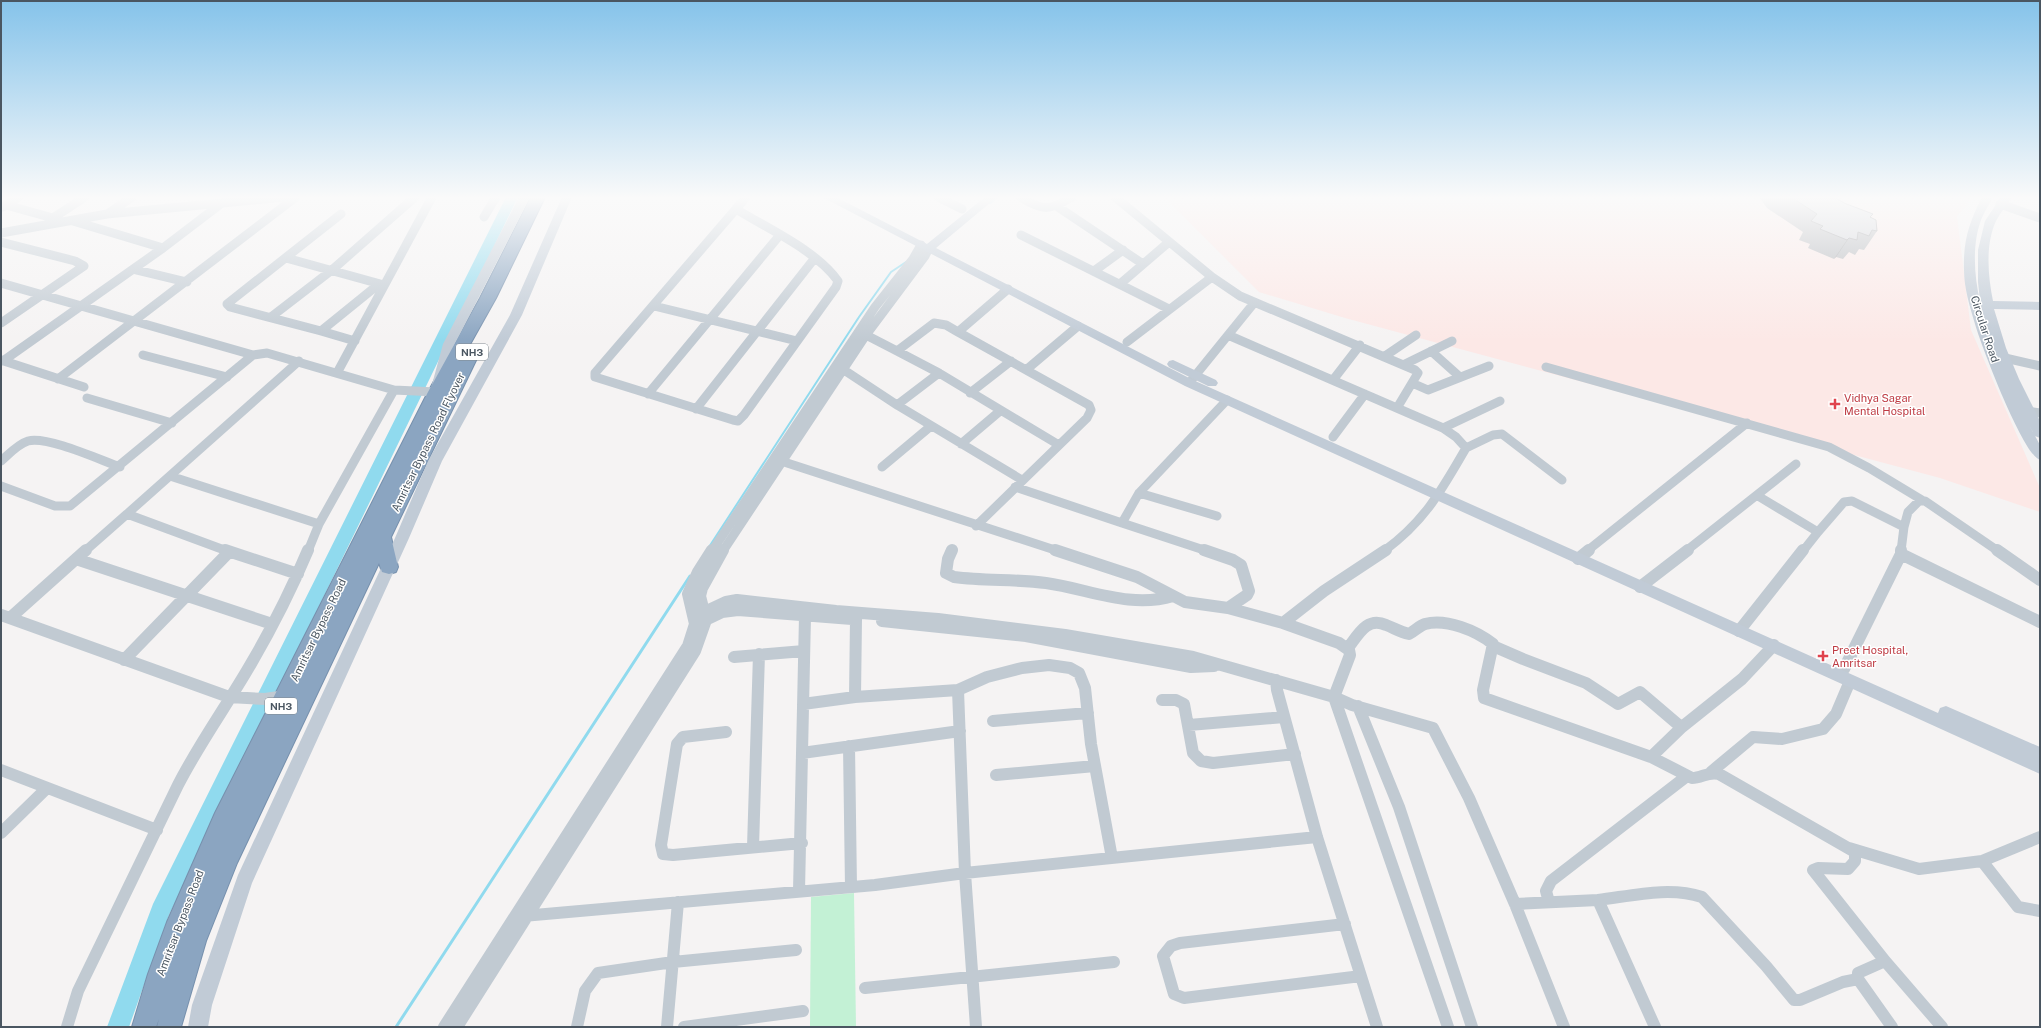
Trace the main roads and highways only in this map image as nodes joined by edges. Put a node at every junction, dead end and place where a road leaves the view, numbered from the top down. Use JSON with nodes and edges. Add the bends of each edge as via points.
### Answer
{"nodes":[{"id":1,"x":513,"y":245,"type":"edge"},
{"id":2,"x":529,"y":245,"type":"edge"},
{"id":3,"x":429,"y":391,"type":"joint"},
{"id":4,"x":382,"y":537,"type":"junction"},
{"id":5,"x":389,"y":567,"type":"road end"},
{"id":6,"x":144,"y":1027,"type":"edge"},
{"id":7,"x":169,"y":1027,"type":"edge"}],
"edges":[{"from":1,"to":3,"type":"highway","name":"Amritsar Bypass Road Flyover","number":"NH3","via":[[452,363]]},
{"from":2,"to":4,"type":"highway","name":"Amritsar Bypass Road Flyover","number":"NH3","via":[[442,411]]},
{"from":3,"to":6,"type":"highway","name":"Amritsar Bypass Road","number":"NH3","via":[[286,696],[202,867],[165,958]]},
{"from":4,"to":5,"type":"highway"},
{"from":4,"to":7,"type":"highway","name":"Amritsar Bypass Road","number":"NH3","via":[[246,816],[189,953]]}]}
